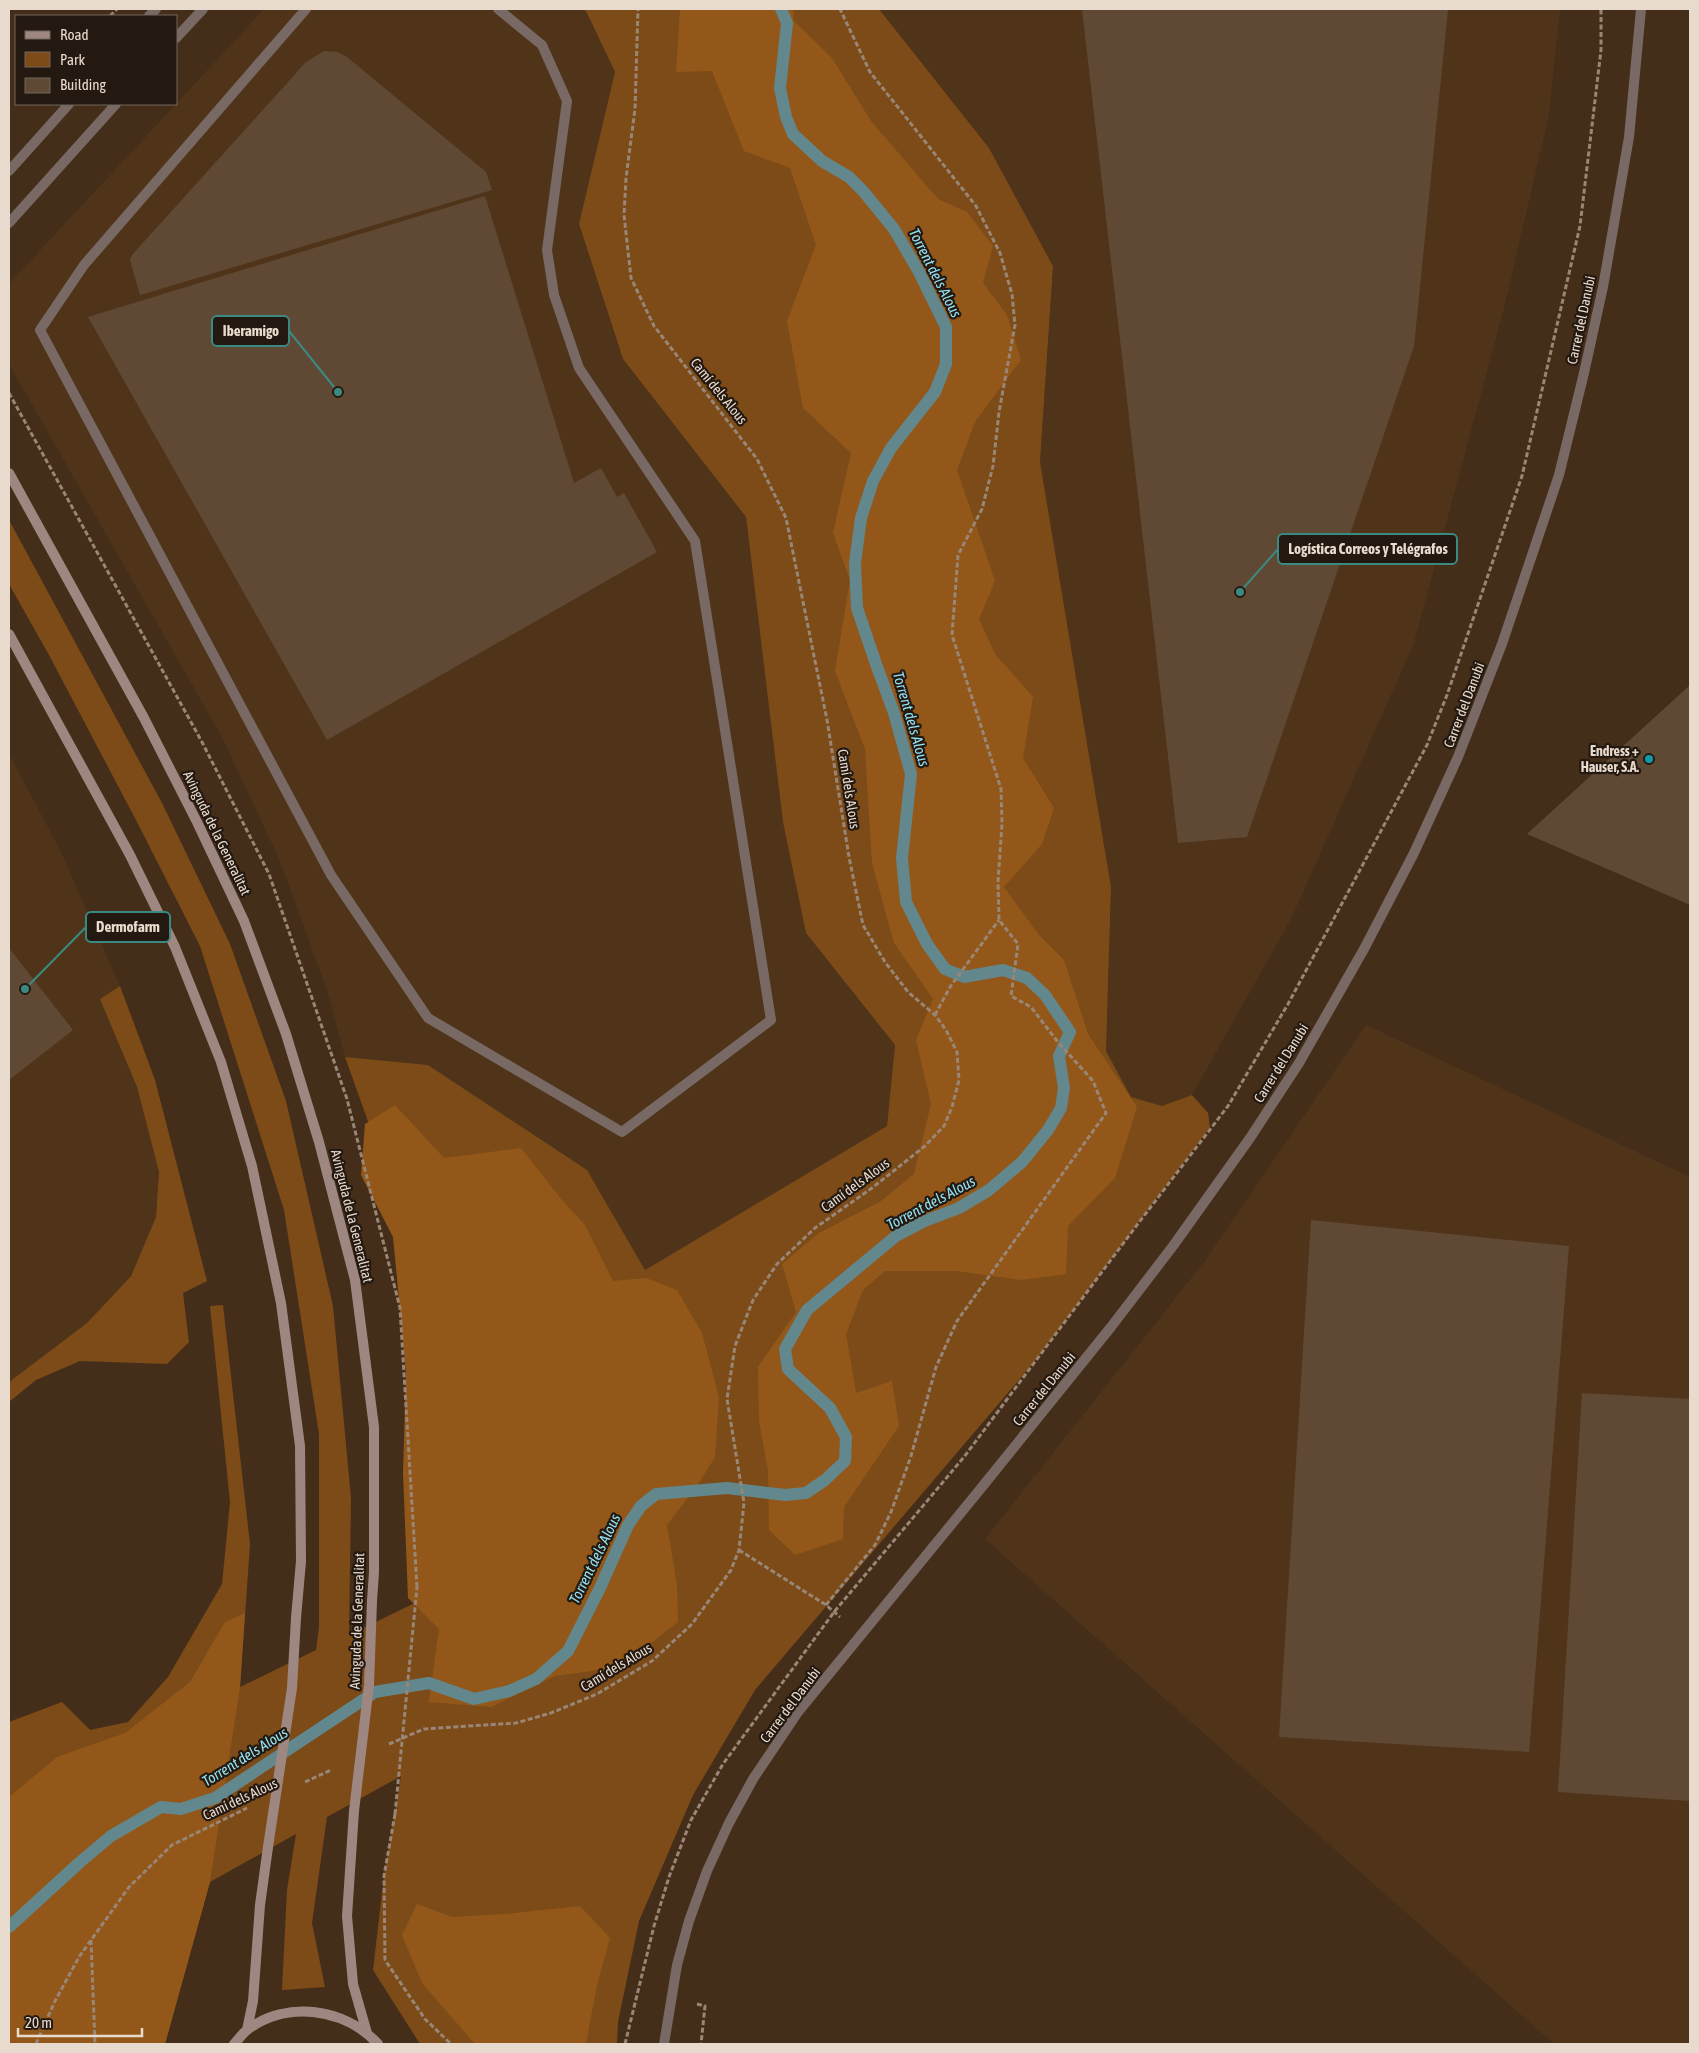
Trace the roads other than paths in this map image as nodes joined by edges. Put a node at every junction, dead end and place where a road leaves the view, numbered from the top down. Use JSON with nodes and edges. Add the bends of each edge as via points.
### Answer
{"nodes":[{"id":1,"x":202,"y":9,"type":"edge"},
{"id":2,"x":306,"y":9,"type":"edge"},
{"id":3,"x":498,"y":9,"type":"edge"},
{"id":4,"x":1641,"y":9,"type":"edge"},
{"id":5,"x":178,"y":36,"type":"edge"},
{"id":6,"x":68,"y":105,"type":"edge"},
{"id":7,"x":115,"y":105,"type":"edge"},
{"id":8,"x":9,"y":171,"type":"edge"},
{"id":9,"x":9,"y":223,"type":"edge"},
{"id":10,"x":9,"y":473,"type":"edge"},
{"id":11,"x":9,"y":634,"type":"edge"},
{"id":12,"x":672,"y":2000,"type":"junction"},
{"id":13,"x":247,"y":2030,"type":"junction"},
{"id":14,"x":367,"y":2033,"type":"junction"},
{"id":15,"x":234,"y":2044,"type":"edge"},
{"id":16,"x":378,"y":2044,"type":"edge"},
{"id":17,"x":664,"y":2044,"type":"edge"},
{"id":18,"x":671,"y":2044,"type":"edge"}],
"edges":[{"from":1,"to":5,"type":"street"},
{"from":2,"to":3,"type":"street","via":[[84,265],[40,330],[331,875],[428,1018],[622,1132],[770,1020],[695,541],[580,368],[554,295],[547,250],[567,101],[542,45]]},
{"from":4,"to":12,"type":"street","name":"Carrer del Danubi","via":[[1629,137],[1603,287],[1559,475],[1502,644],[1458,757],[1414,853],[1299,1063],[1173,1246],[798,1712],[753,1779],[728,1823],[707,1871],[677,1965]]},
{"from":6,"to":8,"type":"street"},
{"from":7,"to":9,"type":"street"},
{"from":10,"to":14,"type":"street","name":"Avinguda de la Generalitat","bridge":true,"via":[[144,718],[244,921],[286,1034],[319,1142],[355,1280],[374,1427],[374,1572],[369,1685],[354,1810],[347,1916],[353,1984]]},
{"from":11,"to":13,"type":"street","bridge":true,"via":[[130,855],[175,947],[221,1062],[252,1166],[281,1303],[300,1446],[301,1561],[292,1688],[260,1905],[253,2001]]},
{"from":12,"to":17,"type":"street","name":"Carrer del Danubi"},
{"from":12,"to":18,"type":"street","name":"Carrer del Danubi"},
{"from":13,"to":14,"type":"street","via":[[270,2018],[295,2012],[320,2012],[345,2019]]},
{"from":13,"to":15,"type":"street"},
{"from":14,"to":16,"type":"street"}]}
